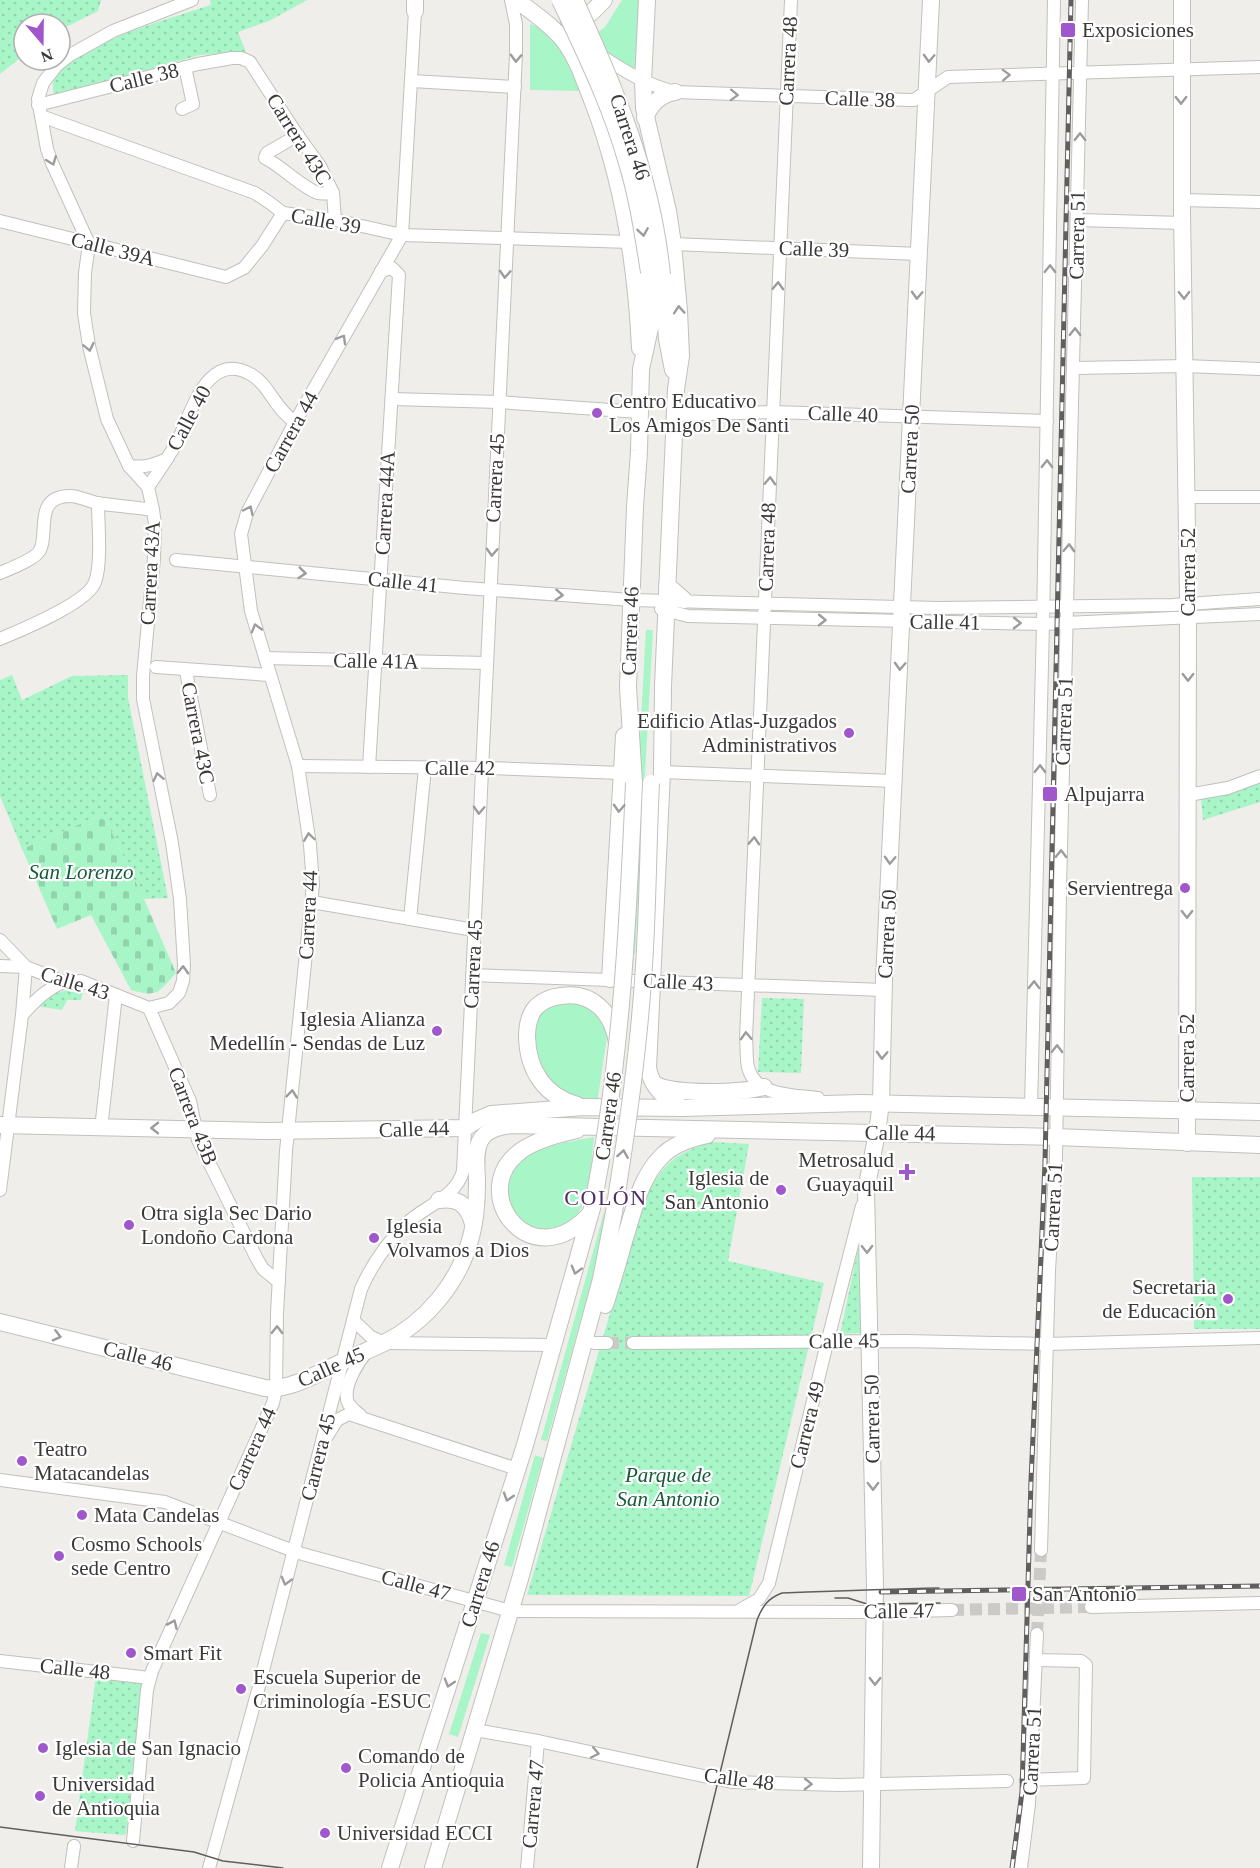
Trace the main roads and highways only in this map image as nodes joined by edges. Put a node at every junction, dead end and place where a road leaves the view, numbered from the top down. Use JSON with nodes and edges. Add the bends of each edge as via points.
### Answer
{"nodes":[{"id":1,"x":517,"y":0,"type":"edge"},
{"id":2,"x":560,"y":0,"type":"edge"},
{"id":3,"x":575,"y":0,"type":"edge"},
{"id":4,"x":604,"y":0,"type":"edge"},
{"id":5,"x":648,"y":0,"type":"edge"},
{"id":6,"x":931,"y":0,"type":"edge"},
{"id":7,"x":1182,"y":0,"type":"edge"},
{"id":8,"x":544,"y":19,"type":"junction"},
{"id":9,"x":675,"y":92,"type":"road end"},
{"id":10,"x":645,"y":118,"type":"junction"},
{"id":11,"x":603,"y":128,"type":"junction"},
{"id":12,"x":656,"y":274,"type":"junction"},
{"id":13,"x":641,"y":369,"type":"junction"},
{"id":14,"x":676,"y":389,"type":"junction"},
{"id":15,"x":667,"y":598,"type":"junction"},
{"id":16,"x":684,"y":600,"type":"road end"},
{"id":17,"x":642,"y":778,"type":"junction"},
{"id":18,"x":610,"y":979,"type":"road end"},
{"id":19,"x":617,"y":1043,"type":"junction"},
{"id":20,"x":653,"y":1084,"type":"junction"},
{"id":21,"x":765,"y":1087,"type":"road end"},
{"id":22,"x":880,"y":1103,"type":"junction"},
{"id":23,"x":584,"y":1107,"type":"junction"},
{"id":24,"x":683,"y":1108,"type":"junction"},
{"id":25,"x":1186,"y":1112,"type":"junction"},
{"id":26,"x":1255,"y":1112,"type":"edge"},
{"id":27,"x":4,"y":1126,"type":"edge"},
{"id":28,"x":592,"y":1126,"type":"junction"},
{"id":29,"x":728,"y":1130,"type":"junction"},
{"id":30,"x":877,"y":1132,"type":"junction"},
{"id":31,"x":1187,"y":1143,"type":"junction"},
{"id":32,"x":1255,"y":1144,"type":"edge"},
{"id":33,"x":439,"y":1200,"type":"road end"},
{"id":34,"x":591,"y":1211,"type":"junction"},
{"id":35,"x":474,"y":1224,"type":"junction"},
{"id":36,"x":0,"y":1322,"type":"edge"},
{"id":37,"x":276,"y":1389,"type":"joint"},
{"id":38,"x":555,"y":1453,"type":"junction"},
{"id":39,"x":390,"y":1868,"type":"edge"},
{"id":40,"x":433,"y":1868,"type":"edge"},
{"id":41,"x":872,"y":1868,"type":"edge"}],
"edges":[{"from":1,"to":8,"type":"main road","name":"Carrera 46"},
{"from":2,"to":12,"type":"main road","name":"Carrera 46","one_way":true,"bridge":true,"via":[[620,138]]},
{"from":3,"to":12,"type":"main road","name":"Carrera 46","bridge":true,"via":[[633,139],[653,212]]},
{"from":4,"to":8,"type":"main road","via":[[582,18],[563,22]]},
{"from":5,"to":10,"type":"main road","name":"Carrera 46"},
{"from":6,"to":22,"type":"main road","name":"Carrera 50","one_way":true},
{"from":7,"to":25,"type":"main road","name":"Carrera 52","one_way":true,"via":[[1188,611]]},
{"from":8,"to":11,"type":"main road","name":"Carrera 46","via":[[564,41],[579,67]]},
{"from":9,"to":10,"type":"main road","via":[[653,103]]},
{"from":10,"to":11,"type":"main road","via":[[632,107],[616,108]]},
{"from":14,"to":10,"type":"main road","name":"Carrera 46","one_way":true,"via":[[681,356],[673,244]]},
{"from":11,"to":13,"type":"main road","name":"Carrera 46","via":[[631,243]]},
{"from":12,"to":13,"type":"main road","name":"Carrera 46"},
{"from":12,"to":14,"type":"main road","name":"Carrera 46"},
{"from":13,"to":17,"type":"main road","name":"Carrera 46","via":[[628,687]]},
{"from":14,"to":15,"type":"main road","name":"Carrera 46"},
{"from":15,"to":16,"type":"main road"},
{"from":15,"to":17,"type":"main road","name":"Carrera 46","via":[[663,686]]},
{"from":17,"to":18,"type":"main road","one_way":true},
{"from":17,"to":19,"type":"main road","name":"Carrera 46","bridge":true},
{"from":17,"to":20,"type":"main road","name":"Carrera 46","via":[[653,981],[648,1068]]},
{"from":38,"to":17,"type":"main road","name":"Carrera 46","one_way":true,"bridge":true,"via":[[601,1279],[628,1120],[647,906]]},
{"from":19,"to":23,"type":"main road","bridge":true,"via":[[615,1030],[603,1009],[582,997],[569,995],[545,1000],[529,1019],[530,1062],[543,1085],[564,1101]]},
{"from":19,"to":34,"type":"main road","name":"Carrera 46","bridge":true,"via":[[608,1126]]},
{"from":20,"to":21,"type":"main road","via":[[674,1091]]},
{"from":20,"to":24,"type":"main road","name":"Carrera 46"},
{"from":22,"to":24,"type":"main road","name":"Calle 44"},
{"from":22,"to":25,"type":"main road","name":"Calle 44"},
{"from":22,"to":30,"type":"main road","name":"Carrera 50"},
{"from":23,"to":24,"type":"main road","name":"Calle 44"},
{"from":23,"to":27,"type":"main road","name":"Calle 44","one_way":true,"via":[[491,1114],[465,1128],[288,1131]]},
{"from":25,"to":26,"type":"main road","name":"Calle 44"},
{"from":25,"to":31,"type":"main road","name":"Carrera 52"},
{"from":28,"to":29,"type":"main road","name":"Calle 44"},
{"from":28,"to":34,"type":"main road","via":[[521,1151],[505,1169],[500,1193],[503,1209],[512,1222],[534,1236],[552,1238],[569,1233]]},
{"from":28,"to":35,"type":"main road","name":"Calle 44","via":[[511,1125],[485,1134],[477,1151]]},
{"from":29,"to":30,"type":"main road","name":"Calle 44"},
{"from":29,"to":38,"type":"main road","name":"Carrera 46","via":[[683,1142],[652,1167],[636,1200],[601,1343]]},
{"from":30,"to":31,"type":"main road","name":"Calle 44"},
{"from":30,"to":41,"type":"main road","name":"Carrera 50","one_way":true,"via":[[866,1191],[875,1612]]},
{"from":31,"to":32,"type":"main road","name":"Calle 44"},
{"from":33,"to":35,"type":"main road","via":[[463,1204]]},
{"from":34,"to":39,"type":"main road","name":"Carrera 46","one_way":true,"via":[[517,1469]]},
{"from":35,"to":37,"type":"main road","name":"Calle 45","via":[[461,1265],[441,1297],[418,1320],[385,1343],[296,1384]]},
{"from":36,"to":37,"type":"main road","name":"Calle 46","one_way":true},
{"from":38,"to":40,"type":"main road","name":"Carrera 46"}]}
